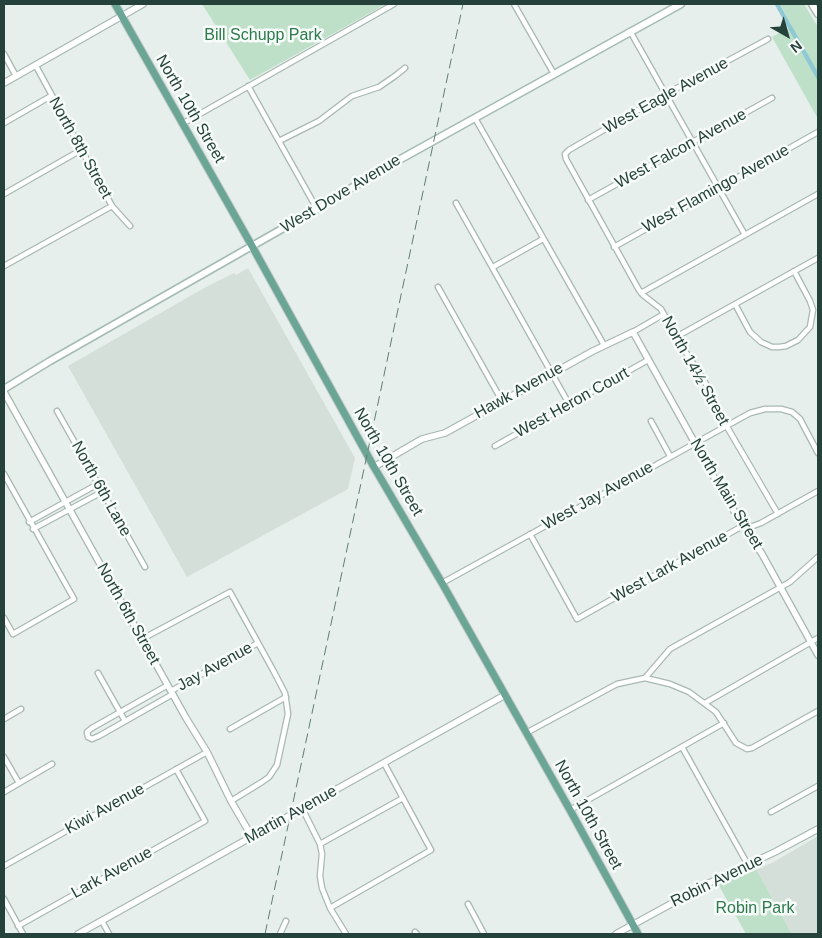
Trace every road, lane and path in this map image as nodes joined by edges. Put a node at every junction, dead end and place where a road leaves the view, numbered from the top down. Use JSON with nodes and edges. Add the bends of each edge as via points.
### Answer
{"nodes":[{"id":1,"x":115,"y":4,"type":"edge"},
{"id":2,"x":143,"y":4,"type":"edge"},
{"id":3,"x":394,"y":4,"type":"edge"},
{"id":4,"x":514,"y":4,"type":"edge"},
{"id":5,"x":681,"y":4,"type":"edge"},
{"id":6,"x":812,"y":4,"type":"edge"},
{"id":7,"x":818,"y":14,"type":"edge"},
{"id":8,"x":122,"y":16,"type":"junction"},
{"id":9,"x":630,"y":32,"type":"junction"},
{"id":10,"x":768,"y":39,"type":"dead end"},
{"id":11,"x":4,"y":54,"type":"edge"},
{"id":12,"x":36,"y":66,"type":"junction"},
{"id":13,"x":404,"y":68,"type":"dead end"},
{"id":14,"x":554,"y":74,"type":"junction"},
{"id":15,"x":16,"y":76,"type":"junction"},
{"id":16,"x":4,"y":83,"type":"edge"},
{"id":17,"x":248,"y":86,"type":"junction"},
{"id":18,"x":666,"y":94,"type":"junction"},
{"id":19,"x":51,"y":96,"type":"junction"},
{"id":20,"x":772,"y":98,"type":"dead end"},
{"id":21,"x":475,"y":118,"type":"junction"},
{"id":22,"x":4,"y":123,"type":"edge"},
{"id":23,"x":182,"y":124,"type":"junction"},
{"id":24,"x":818,"y":132,"type":"edge"},
{"id":25,"x":279,"y":141,"type":"junction"},
{"id":26,"x":693,"y":142,"type":"junction"},
{"id":27,"x":82,"y":150,"type":"junction"},
{"id":28,"x":565,"y":154,"type":"joint"},
{"id":29,"x":718,"y":189,"type":"junction"},
{"id":30,"x":4,"y":194,"type":"edge"},
{"id":31,"x":818,"y":194,"type":"edge"},
{"id":32,"x":588,"y":200,"type":"junction"},
{"id":33,"x":456,"y":203,"type":"dead end"},
{"id":34,"x":112,"y":206,"type":"junction"},
{"id":35,"x":317,"y":209,"type":"junction"},
{"id":36,"x":130,"y":226,"type":"dead end"},
{"id":37,"x":745,"y":235,"type":"junction"},
{"id":38,"x":543,"y":239,"type":"junction"},
{"id":39,"x":252,"y":246,"type":"junction"},
{"id":40,"x":614,"y":247,"type":"junction"},
{"id":41,"x":818,"y":258,"type":"edge"},
{"id":42,"x":4,"y":266,"type":"edge"},
{"id":43,"x":493,"y":267,"type":"junction"},
{"id":44,"x":794,"y":271,"type":"junction"},
{"id":45,"x":438,"y":288,"type":"dead end"},
{"id":46,"x":641,"y":293,"type":"junction"},
{"id":47,"x":735,"y":304,"type":"junction"},
{"id":48,"x":664,"y":314,"type":"junction"},
{"id":49,"x":633,"y":332,"type":"junction"},
{"id":50,"x":676,"y":337,"type":"junction"},
{"id":51,"x":604,"y":345,"type":"junction"},
{"id":52,"x":648,"y":360,"type":"junction"},
{"id":53,"x":552,"y":373,"type":"junction"},
{"id":54,"x":4,"y":390,"type":"edge"},
{"id":55,"x":502,"y":401,"type":"junction"},
{"id":56,"x":569,"y":404,"type":"junction"},
{"id":57,"x":57,"y":411,"type":"dead end"},
{"id":58,"x":651,"y":421,"type":"dead end"},
{"id":59,"x":726,"y":426,"type":"junction"},
{"id":60,"x":695,"y":443,"type":"junction"},
{"id":61,"x":495,"y":446,"type":"dead end"},
{"id":62,"x":818,"y":453,"type":"edge"},
{"id":63,"x":670,"y":456,"type":"junction"},
{"id":64,"x":374,"y":467,"type":"junction"},
{"id":65,"x":4,"y":474,"type":"edge"},
{"id":66,"x":98,"y":484,"type":"junction"},
{"id":67,"x":818,"y":491,"type":"edge"},
{"id":68,"x":102,"y":492,"type":"junction"},
{"id":69,"x":65,"y":502,"type":"junction"},
{"id":70,"x":69,"y":510,"type":"junction"},
{"id":71,"x":778,"y":514,"type":"junction"},
{"id":72,"x":30,"y":522,"type":"junction"},
{"id":73,"x":744,"y":527,"type":"junction"},
{"id":74,"x":33,"y":529,"type":"junction"},
{"id":75,"x":530,"y":534,"type":"junction"},
{"id":76,"x":818,"y":557,"type":"edge"},
{"id":77,"x":144,"y":567,"type":"dead end"},
{"id":78,"x":442,"y":583,"type":"junction"},
{"id":79,"x":780,"y":588,"type":"junction"},
{"id":80,"x":4,"y":618,"type":"edge"},
{"id":81,"x":818,"y":638,"type":"edge"},
{"id":82,"x":142,"y":639,"type":"junction"},
{"id":83,"x":811,"y":642,"type":"junction"},
{"id":84,"x":258,"y":644,"type":"junction"},
{"id":85,"x":818,"y":655,"type":"edge"},
{"id":86,"x":98,"y":674,"type":"dead end"},
{"id":87,"x":645,"y":678,"type":"junction"},
{"id":88,"x":170,"y":690,"type":"junction"},
{"id":89,"x":504,"y":695,"type":"junction"},
{"id":90,"x":286,"y":697,"type":"junction"},
{"id":91,"x":705,"y":703,"type":"junction"},
{"id":92,"x":21,"y":709,"type":"dead end"},
{"id":93,"x":818,"y":711,"type":"edge"},
{"id":94,"x":120,"y":712,"type":"junction"},
{"id":95,"x":4,"y":719,"type":"edge"},
{"id":96,"x":125,"y":722,"type":"junction"},
{"id":97,"x":724,"y":723,"type":"junction"},
{"id":98,"x":230,"y":729,"type":"dead end"},
{"id":99,"x":526,"y":733,"type":"junction"},
{"id":100,"x":682,"y":746,"type":"junction"},
{"id":101,"x":207,"y":752,"type":"junction"},
{"id":102,"x":4,"y":757,"type":"edge"},
{"id":103,"x":384,"y":763,"type":"junction"},
{"id":104,"x":52,"y":764,"type":"dead end"},
{"id":105,"x":176,"y":769,"type":"junction"},
{"id":106,"x":18,"y":783,"type":"junction"},
{"id":107,"x":818,"y":786,"type":"edge"},
{"id":108,"x":4,"y":792,"type":"edge"},
{"id":109,"x":403,"y":798,"type":"junction"},
{"id":110,"x":231,"y":800,"type":"junction"},
{"id":111,"x":302,"y":808,"type":"junction"},
{"id":112,"x":570,"y":810,"type":"junction"},
{"id":113,"x":771,"y":812,"type":"dead end"},
{"id":114,"x":818,"y":829,"type":"edge"},
{"id":115,"x":252,"y":836,"type":"junction"},
{"id":116,"x":320,"y":844,"type":"junction"},
{"id":117,"x":748,"y":865,"type":"junction"},
{"id":118,"x":4,"y":866,"type":"edge"},
{"id":119,"x":4,"y":899,"type":"edge"},
{"id":120,"x":468,"y":904,"type":"dead end"},
{"id":121,"x":330,"y":908,"type":"junction"},
{"id":122,"x":102,"y":921,"type":"junction"},
{"id":123,"x":286,"y":921,"type":"dead end"},
{"id":124,"x":632,"y":925,"type":"junction"},
{"id":125,"x":18,"y":926,"type":"junction"},
{"id":126,"x":23,"y":934,"type":"edge"},
{"id":127,"x":78,"y":934,"type":"edge"},
{"id":128,"x":109,"y":934,"type":"edge"},
{"id":129,"x":280,"y":934,"type":"edge"},
{"id":130,"x":346,"y":934,"type":"edge"},
{"id":131,"x":484,"y":934,"type":"edge"},
{"id":132,"x":616,"y":934,"type":"edge"},
{"id":133,"x":638,"y":934,"type":"edge"}],
"edges":[{"from":1,"to":8,"type":"main road","name":"North 10th Street"},
{"from":2,"to":8,"type":"street"},
{"from":3,"to":17,"type":"street"},
{"from":4,"to":14,"type":"street"},
{"from":5,"to":9,"type":"main road","name":"West Dove Avenue"},
{"from":6,"to":7,"type":"main road"},
{"from":8,"to":12,"type":"street"},
{"from":8,"to":23,"type":"main road","name":"North 10th Street"},
{"from":9,"to":14,"type":"main road","name":"West Dove Avenue"},
{"from":9,"to":18,"type":"street"},
{"from":10,"to":18,"type":"street","name":"West Eagle Avenue"},
{"from":11,"to":15,"type":"street"},
{"from":12,"to":15,"type":"street"},
{"from":12,"to":19,"type":"street","name":"North 8th Street"},
{"from":13,"to":25,"type":"street","via":[[379,87],[352,96],[319,121]]},
{"from":14,"to":21,"type":"main road","name":"West Dove Avenue"},
{"from":15,"to":16,"type":"street"},
{"from":17,"to":23,"type":"street"},
{"from":17,"to":25,"type":"street"},
{"from":18,"to":26,"type":"street"},
{"from":18,"to":28,"type":"street","name":"West Eagle Avenue"},
{"from":19,"to":22,"type":"street"},
{"from":19,"to":27,"type":"street","name":"North 8th Street"},
{"from":20,"to":26,"type":"street","name":"West Falcon Avenue"},
{"from":21,"to":35,"type":"main road","name":"West Dove Avenue","via":[[378,170]]},
{"from":21,"to":38,"type":"street"},
{"from":23,"to":39,"type":"main road","name":"North 10th Street"},
{"from":24,"to":29,"type":"street","name":"West Flamingo Avenue"},
{"from":25,"to":35,"type":"street"},
{"from":26,"to":29,"type":"street"},
{"from":26,"to":32,"type":"street","name":"West Falcon Avenue"},
{"from":27,"to":30,"type":"street"},
{"from":27,"to":34,"type":"street","name":"North 8th Street"},
{"from":28,"to":32,"type":"street","name":"North 14½ Street"},
{"from":29,"to":37,"type":"street"},
{"from":29,"to":40,"type":"street","name":"West Flamingo Avenue"},
{"from":31,"to":37,"type":"street"},
{"from":32,"to":40,"type":"street","name":"North 14½ Street"},
{"from":33,"to":43,"type":"street"},
{"from":34,"to":36,"type":"street","name":"North 8th Street"},
{"from":34,"to":42,"type":"street"},
{"from":35,"to":39,"type":"main road","name":"West Dove Avenue"},
{"from":37,"to":46,"type":"street"},
{"from":38,"to":43,"type":"street"},
{"from":38,"to":51,"type":"street"},
{"from":39,"to":54,"type":"main road","name":"West Dove Avenue"},
{"from":39,"to":64,"type":"main road","name":"North 10th Street"},
{"from":40,"to":46,"type":"street","name":"North 14½ Street"},
{"from":41,"to":44,"type":"street"},
{"from":43,"to":53,"type":"street"},
{"from":44,"to":47,"type":"street"},
{"from":44,"to":47,"type":"street","via":[[812,310],[810,326],[798,340],[779,347],[760,342],[750,332]]},
{"from":45,"to":55,"type":"street"},
{"from":46,"to":48,"type":"street","name":"North 14½ Street","via":[[657,304]]},
{"from":47,"to":50,"type":"street"},
{"from":48,"to":49,"type":"street","name":"Hawk Avenue"},
{"from":48,"to":50,"type":"street","name":"North 14½ Street"},
{"from":49,"to":51,"type":"street","name":"Hawk Avenue"},
{"from":49,"to":52,"type":"street","name":"North Main Street"},
{"from":50,"to":59,"type":"street","name":"North 14½ Street","via":[[705,382]]},
{"from":51,"to":53,"type":"street","name":"Hawk Avenue"},
{"from":52,"to":56,"type":"street","name":"West Heron Court"},
{"from":52,"to":60,"type":"street","name":"North Main Street"},
{"from":53,"to":55,"type":"street","name":"Hawk Avenue"},
{"from":53,"to":56,"type":"street"},
{"from":54,"to":69,"type":"street","name":"North 6th Street"},
{"from":55,"to":64,"type":"street","name":"Hawk Avenue"},
{"from":56,"to":61,"type":"street","name":"West Heron Court"},
{"from":57,"to":66,"type":"street","name":"North 6th Lane"},
{"from":58,"to":63,"type":"street"},
{"from":59,"to":60,"type":"street","name":"West Jay Avenue"},
{"from":59,"to":62,"type":"street","name":"West Jay Avenue","via":[[765,409],[792,412],[800,419]]},
{"from":59,"to":71,"type":"street","name":"North 14½ Street"},
{"from":60,"to":63,"type":"street","name":"West Jay Avenue"},
{"from":60,"to":73,"type":"street","name":"North Main Street"},
{"from":63,"to":75,"type":"street","name":"West Jay Avenue"},
{"from":64,"to":78,"type":"main road","name":"North 10th Street"},
{"from":65,"to":72,"type":"street"},
{"from":66,"to":68,"type":"street","name":"North 6th Lane"},
{"from":66,"to":69,"type":"street"},
{"from":67,"to":71,"type":"street","name":"West Lark Avenue"},
{"from":68,"to":70,"type":"street"},
{"from":68,"to":77,"type":"street","name":"North 6th Lane"},
{"from":69,"to":70,"type":"street","name":"North 6th Street"},
{"from":69,"to":72,"type":"street"},
{"from":70,"to":74,"type":"street"},
{"from":70,"to":82,"type":"street","name":"North 6th Street"},
{"from":71,"to":73,"type":"street","name":"West Lark Avenue"},
{"from":72,"to":74,"type":"street"},
{"from":73,"to":75,"type":"street","name":"West Lark Avenue","via":[[577,619]]},
{"from":73,"to":79,"type":"street","name":"North Main Street"},
{"from":74,"to":80,"type":"street","via":[[74,599],[12,634]]},
{"from":75,"to":78,"type":"street","name":"West Jay Avenue"},
{"from":76,"to":79,"type":"street","via":[[794,580]]},
{"from":78,"to":89,"type":"main road","name":"North 10th Street"},
{"from":79,"to":83,"type":"street","name":"North Main Street"},
{"from":79,"to":87,"type":"street","via":[[670,649]]},
{"from":81,"to":83,"type":"street"},
{"from":82,"to":84,"type":"street","via":[[230,592]]},
{"from":82,"to":88,"type":"street","name":"North 6th Street"},
{"from":83,"to":85,"type":"street","name":"North Main Street"},
{"from":83,"to":91,"type":"street"},
{"from":84,"to":88,"type":"street","name":"Jay Avenue"},
{"from":84,"to":90,"type":"street"},
{"from":86,"to":94,"type":"street"},
{"from":87,"to":91,"type":"street","via":[[690,692]]},
{"from":87,"to":99,"type":"street","via":[[617,684]]},
{"from":88,"to":94,"type":"street","name":"Jay Avenue"},
{"from":88,"to":96,"type":"street","name":"Jay Avenue"},
{"from":88,"to":101,"type":"street","name":"North 6th Street"},
{"from":89,"to":99,"type":"main road","name":"North 10th Street"},
{"from":89,"to":103,"type":"street","name":"Martin Avenue"},
{"from":90,"to":98,"type":"street"},
{"from":90,"to":110,"type":"street","via":[[288,714],[276,765],[269,777]]},
{"from":91,"to":97,"type":"street"},
{"from":92,"to":95,"type":"street"},
{"from":93,"to":97,"type":"street","via":[[747,749],[736,743]]},
{"from":94,"to":96,"type":"street"},
{"from":94,"to":96,"type":"street","name":"Jay Avenue","via":[[89,730],[88,738],[95,738]]},
{"from":97,"to":100,"type":"street"},
{"from":99,"to":112,"type":"main road","name":"North 10th Street"},
{"from":100,"to":112,"type":"street"},
{"from":100,"to":117,"type":"street"},
{"from":101,"to":105,"type":"street","name":"Kiwi Avenue"},
{"from":101,"to":110,"type":"street","name":"North 6th Street"},
{"from":102,"to":106,"type":"street"},
{"from":103,"to":109,"type":"street"},
{"from":103,"to":111,"type":"street","name":"Martin Avenue"},
{"from":104,"to":106,"type":"street"},
{"from":105,"to":118,"type":"street","name":"Kiwi Avenue"},
{"from":105,"to":125,"type":"street","name":"Lark Avenue","via":[[205,821]]},
{"from":106,"to":108,"type":"street"},
{"from":107,"to":113,"type":"street"},
{"from":109,"to":116,"type":"street"},
{"from":109,"to":121,"type":"street","via":[[431,850]]},
{"from":110,"to":115,"type":"street","name":"North 6th Street"},
{"from":111,"to":115,"type":"street","name":"Martin Avenue"},
{"from":111,"to":116,"type":"street"},
{"from":112,"to":124,"type":"main road","name":"North 10th Street"},
{"from":114,"to":117,"type":"street","name":"Robin Avenue"},
{"from":115,"to":122,"type":"street","name":"Martin Avenue"},
{"from":116,"to":121,"type":"street","via":[[320,876]]},
{"from":117,"to":124,"type":"street","name":"Robin Avenue"},
{"from":119,"to":125,"type":"street"},
{"from":120,"to":131,"type":"street"},
{"from":121,"to":130,"type":"street"},
{"from":122,"to":127,"type":"street","name":"Martin Avenue"},
{"from":122,"to":128,"type":"street"},
{"from":123,"to":129,"type":"street"},
{"from":124,"to":132,"type":"street","name":"Robin Avenue"},
{"from":124,"to":133,"type":"main road","name":"North 10th Street"},
{"from":125,"to":126,"type":"street"}]}
